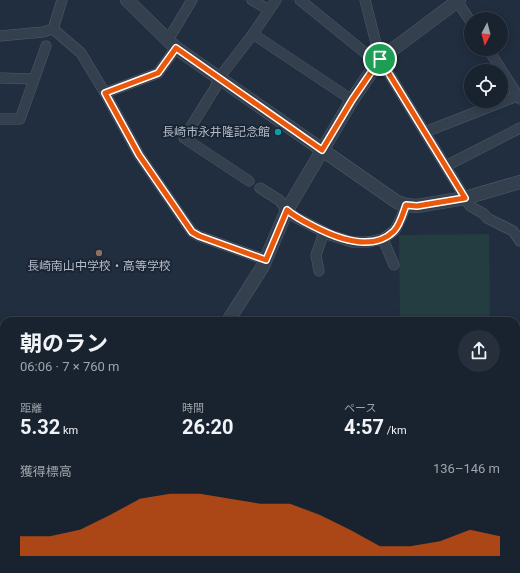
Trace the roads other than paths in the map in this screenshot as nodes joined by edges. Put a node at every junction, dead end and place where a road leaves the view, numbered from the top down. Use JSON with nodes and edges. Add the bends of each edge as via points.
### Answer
{"nodes":[{"id":1,"x":62,"y":0,"type":"edge"},
{"id":2,"x":127,"y":0,"type":"edge"},
{"id":3,"x":192,"y":0,"type":"edge"},
{"id":4,"x":252,"y":0,"type":"edge"},
{"id":5,"x":276,"y":0,"type":"edge"},
{"id":6,"x":300,"y":0,"type":"edge"},
{"id":7,"x":365,"y":0,"type":"edge"},
{"id":8,"x":457,"y":0,"type":"edge"},
{"id":9,"x":269,"y":10,"type":"junction"},
{"id":10,"x":465,"y":12,"type":"edge"},
{"id":11,"x":53,"y":29,"type":"junction"},
{"id":12,"x":253,"y":34,"type":"junction"},
{"id":13,"x":0,"y":36,"type":"edge"},
{"id":14,"x":172,"y":44,"type":"junction"},
{"id":15,"x":46,"y":46,"type":"dead end"},
{"id":16,"x":493,"y":56,"type":"edge"},
{"id":17,"x":380,"y":59,"type":"junction"},
{"id":18,"x":0,"y":78,"type":"edge"},
{"id":19,"x":220,"y":78,"type":"junction"},
{"id":20,"x":34,"y":79,"type":"junction"},
{"id":21,"x":105,"y":93,"type":"junction"},
{"id":22,"x":519,"y":97,"type":"edge"},
{"id":23,"x":352,"y":100,"type":"junction"},
{"id":24,"x":0,"y":119,"type":"edge"},
{"id":25,"x":520,"y":128,"type":"edge"},
{"id":26,"x":425,"y":132,"type":"junction"},
{"id":27,"x":322,"y":150,"type":"junction"},
{"id":28,"x":446,"y":166,"type":"junction"},
{"id":29,"x":249,"y":181,"type":"dead end"},
{"id":30,"x":520,"y":182,"type":"edge"},
{"id":31,"x":260,"y":188,"type":"dead end"},
{"id":32,"x":465,"y":198,"type":"junction"},
{"id":33,"x":406,"y":205,"type":"junction"},
{"id":34,"x":287,"y":210,"type":"junction"},
{"id":35,"x":484,"y":214,"type":"junction"},
{"id":36,"x":520,"y":229,"type":"edge"},
{"id":37,"x":324,"y":232,"type":"junction"},
{"id":38,"x":383,"y":239,"type":"junction"},
{"id":39,"x":520,"y":241,"type":"edge"},
{"id":40,"x":266,"y":260,"type":"junction"},
{"id":41,"x":394,"y":265,"type":"dead end"},
{"id":42,"x":319,"y":271,"type":"dead end"},
{"id":43,"x":231,"y":317,"type":"edge"}],
"edges":[{"from":1,"to":11,"type":"street"},
{"from":2,"to":14,"type":"street"},
{"from":3,"to":14,"type":"street"},
{"from":4,"to":9,"type":"street"},
{"from":5,"to":9,"type":"street"},
{"from":6,"to":17,"type":"street","via":[[369,56]]},
{"from":7,"to":17,"type":"street"},
{"from":8,"to":10,"type":"street"},
{"from":8,"to":17,"type":"street"},
{"from":9,"to":12,"type":"street"},
{"from":11,"to":13,"type":"street"},
{"from":11,"to":21,"type":"street","via":[[81,53]]},
{"from":12,"to":19,"type":"street"},
{"from":12,"to":23,"type":"street"},
{"from":14,"to":19,"type":"street"},
{"from":14,"to":21,"type":"street","via":[[158,73]]},
{"from":15,"to":20,"type":"street"},
{"from":16,"to":22,"type":"street"},
{"from":17,"to":23,"type":"street"},
{"from":17,"to":26,"type":"street"},
{"from":18,"to":20,"type":"street"},
{"from":19,"to":27,"type":"street"},
{"from":19,"to":29,"type":"street","via":[[184,138]]},
{"from":20,"to":24,"type":"street","via":[[20,119]]},
{"from":21,"to":40,"type":"street","via":[[139,155],[192,232]]},
{"from":22,"to":26,"type":"street"},
{"from":23,"to":27,"type":"street"},
{"from":25,"to":28,"type":"street"},
{"from":26,"to":28,"type":"street"},
{"from":27,"to":33,"type":"street","via":[[397,202]]},
{"from":27,"to":34,"type":"street"},
{"from":28,"to":32,"type":"street"},
{"from":30,"to":32,"type":"street"},
{"from":31,"to":34,"type":"street","via":[[279,200]]},
{"from":32,"to":33,"type":"street","via":[[417,206]]},
{"from":32,"to":35,"type":"street","via":[[470,206]]},
{"from":33,"to":38,"type":"street","via":[[395,230]]},
{"from":34,"to":37,"type":"street"},
{"from":34,"to":40,"type":"street"},
{"from":35,"to":36,"type":"street"},
{"from":35,"to":39,"type":"street","via":[[513,231]]},
{"from":37,"to":38,"type":"street","via":[[352,242]]},
{"from":37,"to":42,"type":"street","via":[[316,255]]},
{"from":38,"to":41,"type":"street"},
{"from":40,"to":43,"type":"street"}]}
